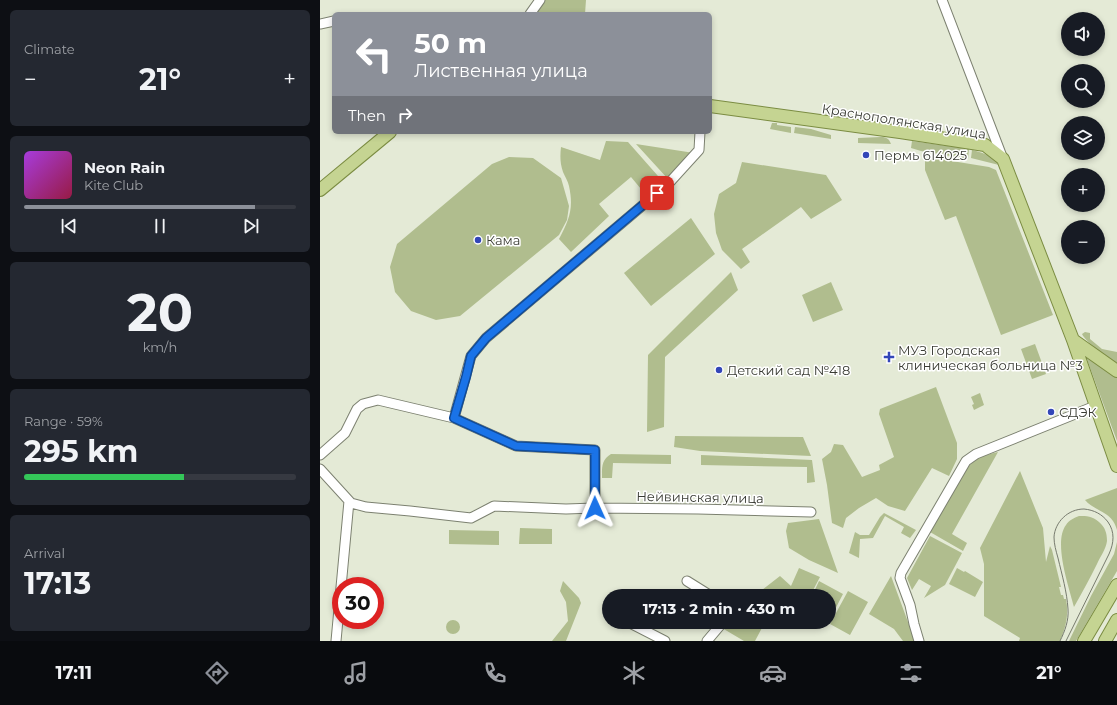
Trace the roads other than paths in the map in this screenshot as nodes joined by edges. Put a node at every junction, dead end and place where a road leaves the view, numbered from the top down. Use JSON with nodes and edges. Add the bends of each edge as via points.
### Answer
{"nodes":[{"id":1,"x":540,"y":0,"type":"edge"},
{"id":2,"x":942,"y":0,"type":"edge"},
{"id":3,"x":531,"y":12,"type":"edge"},
{"id":4,"x":332,"y":21,"type":"edge"},
{"id":5,"x":320,"y":24,"type":"edge"},
{"id":6,"x":712,"y":106,"type":"edge"},
{"id":7,"x":388,"y":134,"type":"edge"},
{"id":8,"x":700,"y":134,"type":"edge"},
{"id":9,"x":994,"y":135,"type":"junction"},
{"id":10,"x":985,"y":145,"type":"junction"},
{"id":11,"x":1003,"y":159,"type":"junction"},
{"id":12,"x":320,"y":190,"type":"edge"},
{"id":13,"x":1073,"y":340,"type":"junction"},
{"id":14,"x":1117,"y":371,"type":"edge"},
{"id":15,"x":1095,"y":406,"type":"junction"},
{"id":16,"x":454,"y":418,"type":"junction"},
{"id":17,"x":320,"y":454,"type":"edge"},
{"id":18,"x":1117,"y":466,"type":"edge"},
{"id":19,"x":320,"y":469,"type":"edge"},
{"id":20,"x":349,"y":502,"type":"junction"},
{"id":21,"x":595,"y":508,"type":"junction"},
{"id":22,"x":811,"y":512,"type":"dead end"},
{"id":23,"x":687,"y":581,"type":"dead end"},
{"id":24,"x":1117,"y":585,"type":"edge"},
{"id":25,"x":700,"y":589,"type":"edge"},
{"id":26,"x":1117,"y":620,"type":"edge"},
{"id":27,"x":642,"y":629,"type":"edge"},
{"id":28,"x":717,"y":629,"type":"edge"},
{"id":29,"x":336,"y":641,"type":"edge"},
{"id":30,"x":665,"y":641,"type":"edge"},
{"id":31,"x":708,"y":641,"type":"edge"},
{"id":32,"x":919,"y":641,"type":"edge"},
{"id":33,"x":1084,"y":641,"type":"edge"},
{"id":34,"x":1105,"y":641,"type":"edge"}],
"edges":[{"from":1,"to":3,"type":"street"},
{"from":2,"to":9,"type":"street"},
{"from":4,"to":5,"type":"street"},
{"from":6,"to":10,"type":"main road","name":"Краснополянская улица"},
{"from":7,"to":12,"type":"main road"},
{"from":8,"to":16,"type":"street","via":[[699,150],[668,183],[486,338],[471,356]]},
{"from":9,"to":10,"type":"street"},
{"from":9,"to":11,"type":"street"},
{"from":10,"to":11,"type":"main road","name":"Краснополянская улица"},
{"from":11,"to":13,"type":"main road"},
{"from":13,"to":14,"type":"main road"},
{"from":13,"to":15,"type":"main road"},
{"from":15,"to":18,"type":"main road"},
{"from":15,"to":32,"type":"street","via":[[976,454],[966,461],[901,573],[900,578]]},
{"from":16,"to":17,"type":"street","via":[[378,400],[363,404],[357,409],[345,432]]},
{"from":16,"to":21,"type":"street","via":[[516,446],[595,450]]},
{"from":19,"to":20,"type":"street"},
{"from":20,"to":21,"type":"street","name":"Нейвинская улица","via":[[366,507],[471,518],[494,506]]},
{"from":20,"to":29,"type":"street"},
{"from":21,"to":22,"type":"street","name":"Нейвинская улица"},
{"from":23,"to":25,"type":"street"},
{"from":24,"to":33,"type":"main road"},
{"from":26,"to":34,"type":"main road"},
{"from":27,"to":30,"type":"street"},
{"from":28,"to":31,"type":"street"}]}
